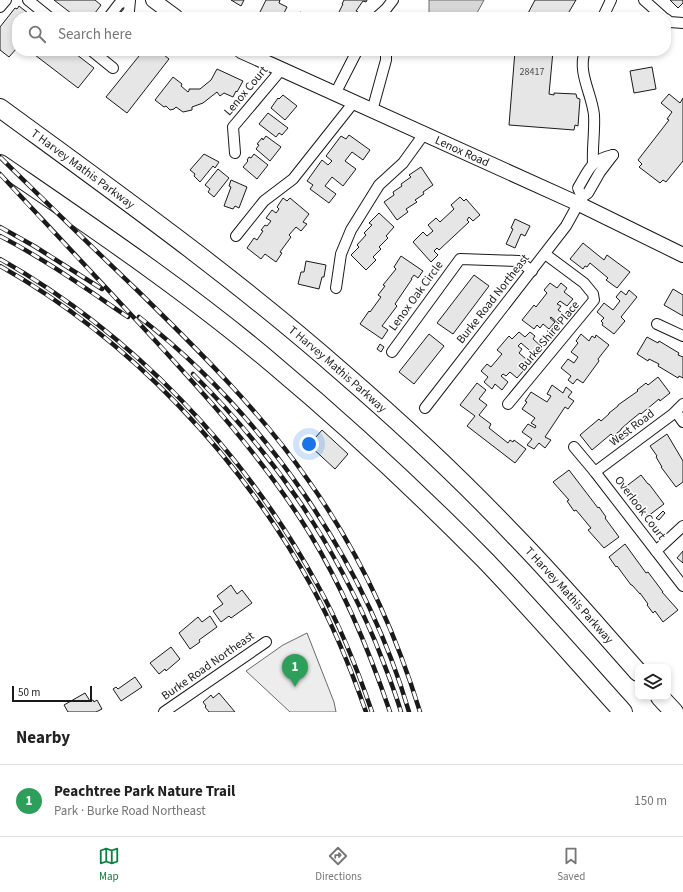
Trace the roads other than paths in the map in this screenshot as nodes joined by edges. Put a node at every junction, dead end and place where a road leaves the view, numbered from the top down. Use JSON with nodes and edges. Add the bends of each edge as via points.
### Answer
{"nodes":[{"id":1,"x":6,"y":0,"type":"edge"},
{"id":2,"x":28,"y":0,"type":"edge"},
{"id":3,"x":128,"y":0,"type":"edge"},
{"id":4,"x":153,"y":0,"type":"edge"},
{"id":5,"x":393,"y":0,"type":"edge"},
{"id":6,"x":611,"y":0,"type":"edge"},
{"id":7,"x":644,"y":0,"type":"edge"},
{"id":8,"x":0,"y":7,"type":"edge"},
{"id":9,"x":44,"y":12,"type":"edge"},
{"id":10,"x":112,"y":12,"type":"edge"},
{"id":11,"x":128,"y":12,"type":"edge"},
{"id":12,"x":169,"y":12,"type":"edge"},
{"id":13,"x":387,"y":12,"type":"edge"},
{"id":14,"x":605,"y":12,"type":"edge"},
{"id":15,"x":657,"y":12,"type":"edge"},
{"id":16,"x":671,"y":22,"type":"edge"},
{"id":17,"x":683,"y":23,"type":"edge"},
{"id":18,"x":98,"y":56,"type":"edge"},
{"id":19,"x":252,"y":56,"type":"edge"},
{"id":20,"x":354,"y":56,"type":"edge"},
{"id":21,"x":385,"y":56,"type":"edge"},
{"id":22,"x":583,"y":56,"type":"edge"},
{"id":23,"x":113,"y":68,"type":"dead end"},
{"id":24,"x":281,"y":70,"type":"junction"},
{"id":25,"x":335,"y":94,"type":"junction"},
{"id":26,"x":354,"y":102,"type":"junction"},
{"id":27,"x":0,"y":108,"type":"edge"},
{"id":28,"x":372,"y":111,"type":"junction"},
{"id":29,"x":424,"y":134,"type":"junction"},
{"id":30,"x":235,"y":153,"type":"dead end"},
{"id":31,"x":0,"y":164,"type":"edge"},
{"id":32,"x":592,"y":164,"type":"junction"},
{"id":33,"x":587,"y":174,"type":"junction"},
{"id":34,"x":596,"y":179,"type":"junction"},
{"id":35,"x":581,"y":201,"type":"junction"},
{"id":36,"x":236,"y":236,"type":"dead end"},
{"id":37,"x":545,"y":254,"type":"junction"},
{"id":38,"x":683,"y":255,"type":"edge"},
{"id":39,"x":532,"y":271,"type":"junction"},
{"id":40,"x":336,"y":288,"type":"dead end"},
{"id":41,"x":657,"y":324,"type":"dead end"},
{"id":42,"x":683,"y":336,"type":"edge"},
{"id":43,"x":392,"y":352,"type":"dead end"},
{"id":44,"x":508,"y":404,"type":"dead end"},
{"id":45,"x":425,"y":408,"type":"dead end"},
{"id":46,"x":679,"y":408,"type":"edge"},
{"id":47,"x":683,"y":422,"type":"edge"},
{"id":48,"x":574,"y":447,"type":"dead end"},
{"id":49,"x":596,"y":472,"type":"junction"},
{"id":50,"x":683,"y":526,"type":"edge"},
{"id":51,"x":656,"y":551,"type":"junction"},
{"id":52,"x":683,"y":586,"type":"edge"},
{"id":53,"x":266,"y":642,"type":"dead end"},
{"id":54,"x":635,"y":669,"type":"edge"},
{"id":55,"x":663,"y":700,"type":"edge"},
{"id":56,"x":164,"y":712,"type":"edge"},
{"id":57,"x":623,"y":712,"type":"edge"},
{"id":58,"x":674,"y":712,"type":"edge"}],
"edges":[{"from":1,"to":8,"type":"street"},
{"from":2,"to":9,"type":"street"},
{"from":3,"to":10,"type":"street","via":[[119,4]]},
{"from":3,"to":11,"type":"street"},
{"from":4,"to":12,"type":"street"},
{"from":5,"to":13,"type":"street"},
{"from":6,"to":14,"type":"street"},
{"from":7,"to":15,"type":"street"},
{"from":16,"to":17,"type":"street"},
{"from":18,"to":23,"type":"street"},
{"from":19,"to":24,"type":"street","name":"Lenox Road"},
{"from":20,"to":25,"type":"street"},
{"from":21,"to":28,"type":"street"},
{"from":22,"to":32,"type":"street","via":[[583,72],[594,114]]},
{"from":24,"to":25,"type":"street","name":"Lenox Road"},
{"from":24,"to":30,"type":"street","name":"Lenox Court","via":[[233,127]]},
{"from":25,"to":26,"type":"street","name":"Lenox Road"},
{"from":26,"to":28,"type":"street","name":"Lenox Road"},
{"from":26,"to":36,"type":"street","via":[[293,179],[264,201]]},
{"from":27,"to":54,"type":"highway","name":"T Harvey Mathis Parkway","via":[[167,231],[342,372],[430,452],[514,535]]},
{"from":28,"to":29,"type":"street","name":"Lenox Road"},
{"from":29,"to":35,"type":"street","name":"Lenox Road"},
{"from":29,"to":40,"type":"street","via":[[403,163],[379,185],[351,230],[341,254]]},
{"from":31,"to":57,"type":"highway","via":[[183,292],[317,401],[481,556]]},
{"from":32,"to":33,"type":"street"},
{"from":32,"to":34,"type":"street","name":"Burke Road Northeast","via":[[601,158],[613,156]]},
{"from":33,"to":34,"type":"street"},
{"from":33,"to":35,"type":"street","via":[[578,188]]},
{"from":34,"to":35,"type":"street","name":"Burke Road Northeast"},
{"from":35,"to":37,"type":"street","name":"Burke Road Northeast"},
{"from":35,"to":38,"type":"street","name":"Lenox Road"},
{"from":37,"to":39,"type":"street","name":"Burke Road Northeast"},
{"from":37,"to":44,"type":"street","name":"Burke Shire Place","via":[[584,283],[593,294],[594,300]]},
{"from":39,"to":43,"type":"street","name":"Lenox Oak Circle","via":[[519,261],[460,259]]},
{"from":39,"to":45,"type":"street","name":"Burke Road Northeast"},
{"from":41,"to":42,"type":"street"},
{"from":46,"to":47,"type":"street"},
{"from":46,"to":49,"type":"street","name":"West Road"},
{"from":48,"to":49,"type":"street","name":"Overlook Court"},
{"from":49,"to":51,"type":"street","name":"Overlook Court"},
{"from":50,"to":51,"type":"street"},
{"from":51,"to":52,"type":"street","name":"Overlook Court"},
{"from":53,"to":56,"type":"street","name":"Burke Road Northeast"},
{"from":55,"to":58,"type":"highway"}]}
